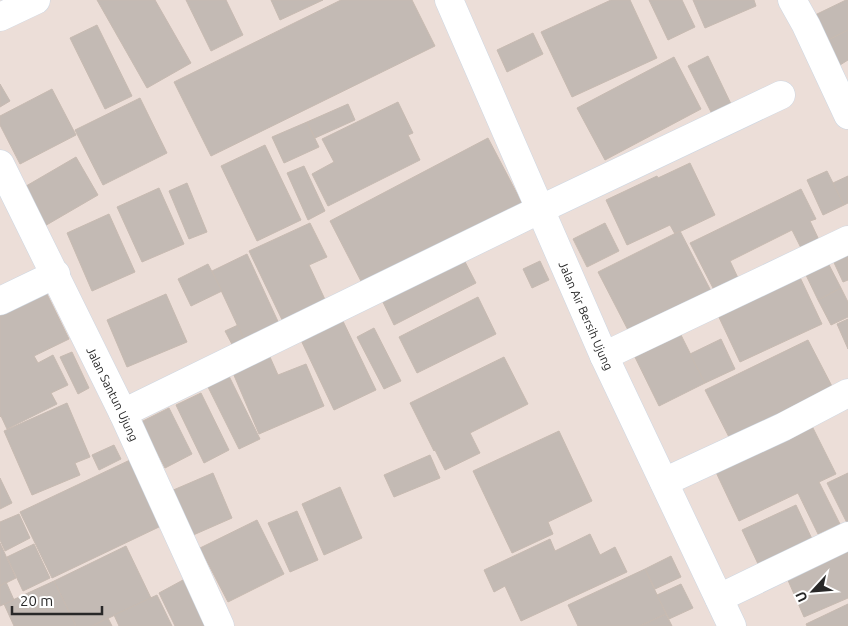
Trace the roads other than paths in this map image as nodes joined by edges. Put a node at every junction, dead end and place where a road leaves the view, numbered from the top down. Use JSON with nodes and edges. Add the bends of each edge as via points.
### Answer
{"nodes":[{"id":1,"x":36,"y":0,"type":"edge"},
{"id":2,"x":449,"y":0,"type":"edge"},
{"id":3,"x":792,"y":0,"type":"edge"},
{"id":4,"x":0,"y":17,"type":"edge"},
{"id":5,"x":781,"y":95,"type":"dead end"},
{"id":6,"x":848,"y":115,"type":"edge"},
{"id":7,"x":0,"y":164,"type":"edge"},
{"id":8,"x":541,"y":209,"type":"junction"},
{"id":9,"x":848,"y":240,"type":"edge"},
{"id":10,"x":56,"y":274,"type":"junction"},
{"id":11,"x":0,"y":301,"type":"edge"},
{"id":12,"x":604,"y":356,"type":"junction"},
{"id":13,"x":848,"y":393,"type":"edge"},
{"id":14,"x":123,"y":413,"type":"junction"},
{"id":15,"x":664,"y":482,"type":"junction"},
{"id":16,"x":848,"y":536,"type":"edge"},
{"id":17,"x":719,"y":598,"type":"junction"},
{"id":18,"x":220,"y":626,"type":"edge"},
{"id":19,"x":732,"y":626,"type":"edge"}],
"edges":[{"from":1,"to":4,"type":"street"},
{"from":2,"to":8,"type":"street","name":"Jalan Air Bersih Ujung"},
{"from":3,"to":6,"type":"street"},
{"from":5,"to":8,"type":"street"},
{"from":7,"to":10,"type":"street","name":"Jalan Santun Ujung"},
{"from":8,"to":12,"type":"street","name":"Jalan Air Bersih Ujung"},
{"from":8,"to":14,"type":"street"},
{"from":9,"to":12,"type":"street"},
{"from":10,"to":11,"type":"street"},
{"from":10,"to":14,"type":"street","name":"Jalan Santun Ujung"},
{"from":12,"to":15,"type":"street","name":"Jalan Air Bersih Ujung"},
{"from":13,"to":15,"type":"street"},
{"from":14,"to":18,"type":"street","name":"Jalan Santun Ujung"},
{"from":15,"to":17,"type":"street","name":"Jalan Air Bersih Ujung"},
{"from":16,"to":17,"type":"street"},
{"from":17,"to":19,"type":"street","name":"Jalan Air Bersih Ujung"}]}
